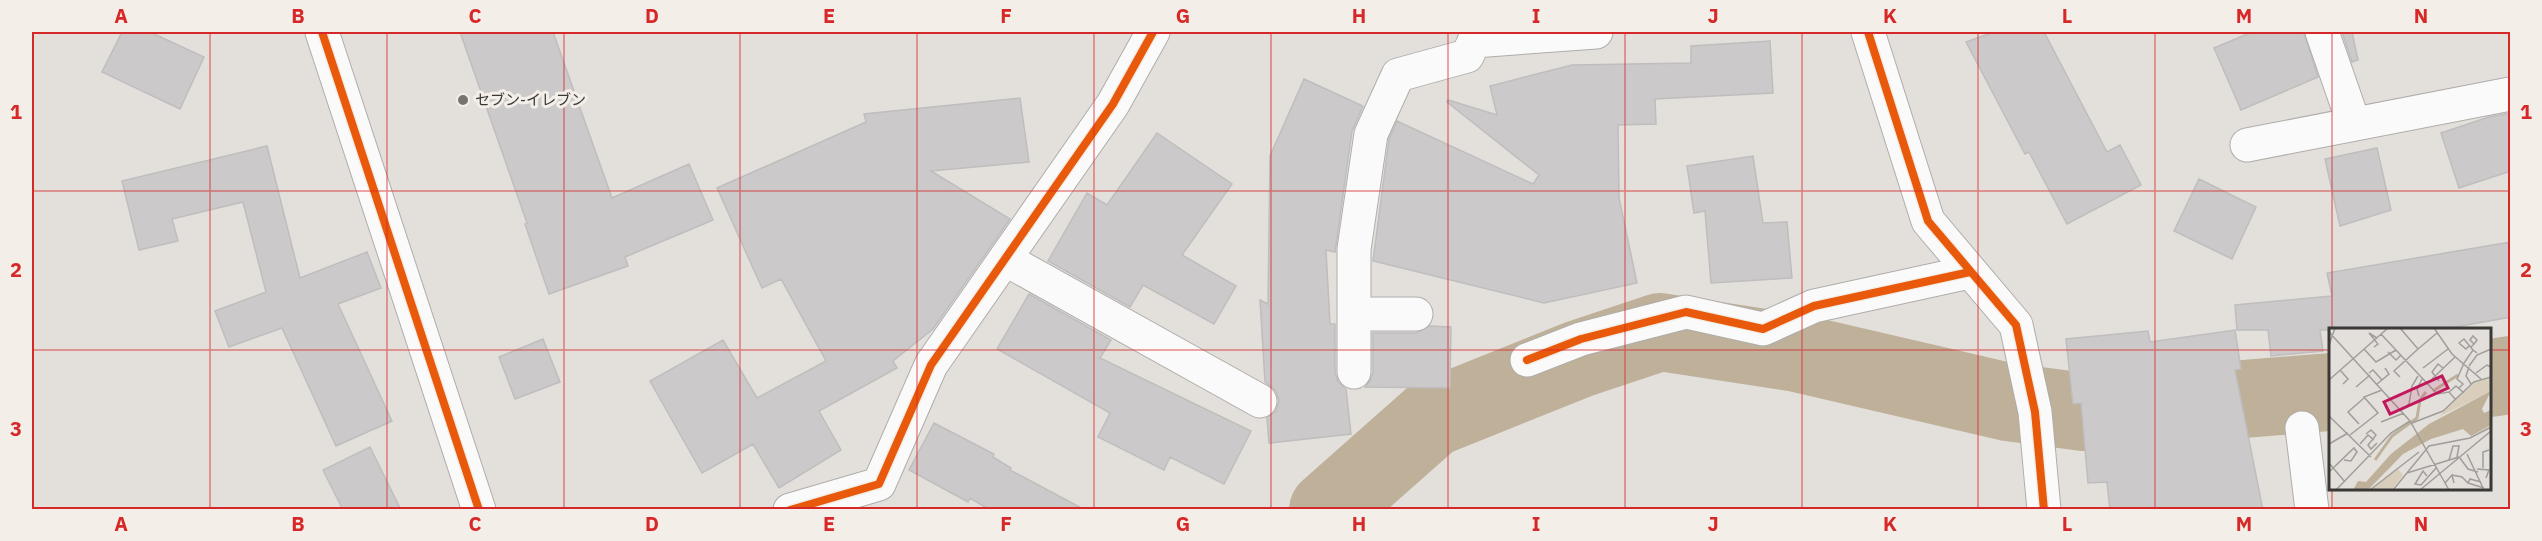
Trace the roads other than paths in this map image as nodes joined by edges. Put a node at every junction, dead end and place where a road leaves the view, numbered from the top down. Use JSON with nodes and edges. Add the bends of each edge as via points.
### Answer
{"nodes":[{"id":1,"x":322,"y":32,"type":"edge"},
{"id":2,"x":1153,"y":32,"type":"edge"},
{"id":3,"x":1596,"y":32,"type":"edge"},
{"id":4,"x":1868,"y":32,"type":"edge"},
{"id":5,"x":2322,"y":32,"type":"edge"},
{"id":6,"x":1477,"y":36,"type":"edge"},
{"id":7,"x":2511,"y":94,"type":"edge"},
{"id":8,"x":2354,"y":124,"type":"junction"},
{"id":9,"x":2247,"y":145,"type":"dead end"},
{"id":10,"x":1005,"y":259,"type":"junction"},
{"id":11,"x":1971,"y":272,"type":"junction"},
{"id":12,"x":1354,"y":314,"type":"junction"},
{"id":13,"x":1416,"y":314,"type":"dead end"},
{"id":14,"x":1527,"y":360,"type":"dead end"},
{"id":15,"x":1354,"y":372,"type":"dead end"},
{"id":16,"x":1260,"y":401,"type":"dead end"},
{"id":17,"x":2302,"y":428,"type":"dead end"},
{"id":18,"x":479,"y":510,"type":"edge"},
{"id":19,"x":790,"y":510,"type":"edge"},
{"id":20,"x":2044,"y":510,"type":"edge"},
{"id":21,"x":2312,"y":510,"type":"edge"}],
"edges":[{"from":1,"to":18,"type":"street"},
{"from":2,"to":10,"type":"street","via":[[1113,104]]},
{"from":3,"to":6,"type":"street"},
{"from":4,"to":11,"type":"street","via":[[1928,221]]},
{"from":5,"to":8,"type":"street"},
{"from":6,"to":12,"type":"street","via":[[1467,56],[1398,75],[1371,134],[1354,249]]},
{"from":7,"to":8,"type":"street"},
{"from":8,"to":9,"type":"street"},
{"from":10,"to":16,"type":"street"},
{"from":10,"to":19,"type":"street","via":[[931,365],[879,484]]},
{"from":11,"to":14,"type":"street","via":[[1814,306],[1763,329],[1686,312],[1581,339]]},
{"from":11,"to":20,"type":"street","via":[[2016,325],[2035,412]]},
{"from":12,"to":13,"type":"street"},
{"from":12,"to":15,"type":"street"},
{"from":17,"to":21,"type":"street"}]}
